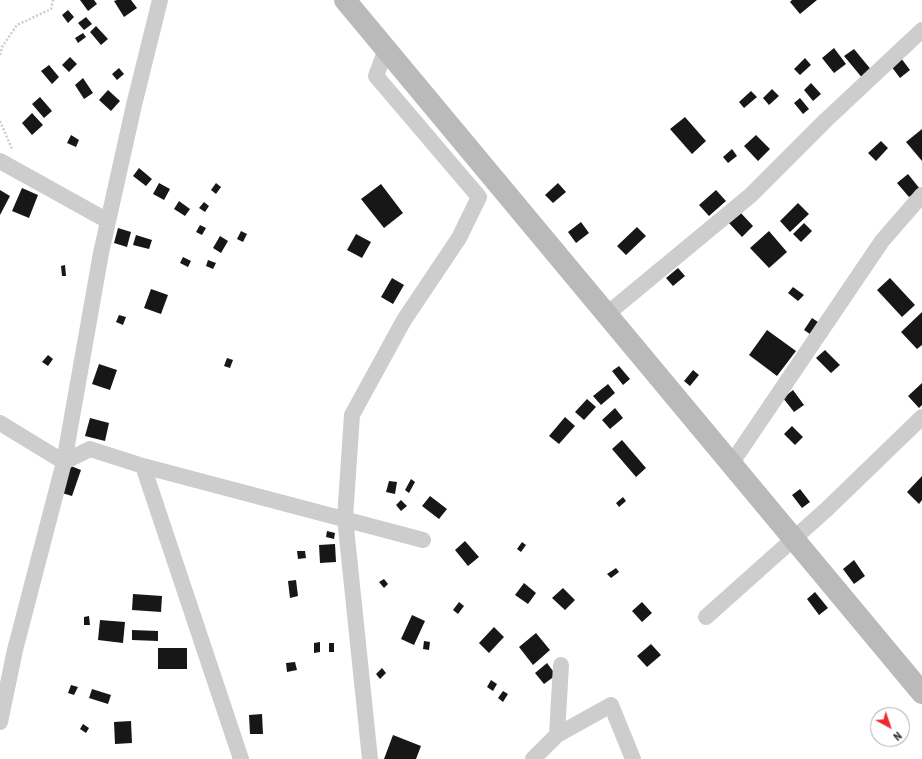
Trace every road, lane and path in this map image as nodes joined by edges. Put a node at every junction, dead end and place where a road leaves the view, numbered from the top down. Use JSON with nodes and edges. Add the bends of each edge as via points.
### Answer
{"nodes":[{"id":1,"x":53,"y":0,"type":"edge"},
{"id":2,"x":160,"y":0,"type":"edge"},
{"id":3,"x":345,"y":0,"type":"edge"},
{"id":4,"x":922,"y":30,"type":"edge"},
{"id":5,"x":386,"y":49,"type":"junction"},
{"id":6,"x":0,"y":55,"type":"edge"},
{"id":7,"x":0,"y":161,"type":"edge"},
{"id":8,"x":922,"y":194,"type":"edge"},
{"id":9,"x":108,"y":221,"type":"junction"},
{"id":10,"x":606,"y":314,"type":"junction"},
{"id":11,"x":922,"y":417,"type":"edge"},
{"id":12,"x":0,"y":422,"type":"edge"},
{"id":13,"x":64,"y":462,"type":"junction"},
{"id":14,"x":732,"y":464,"type":"junction"},
{"id":15,"x":143,"y":466,"type":"junction"},
{"id":16,"x":345,"y":518,"type":"junction"},
{"id":17,"x":793,"y":538,"type":"junction"},
{"id":18,"x":423,"y":540,"type":"dead end"},
{"id":19,"x":706,"y":617,"type":"dead end"},
{"id":20,"x":561,"y":665,"type":"dead end"},
{"id":21,"x":922,"y":693,"type":"edge"},
{"id":22,"x":0,"y":722,"type":"edge"},
{"id":23,"x":557,"y":735,"type":"junction"},
{"id":24,"x":241,"y":759,"type":"edge"},
{"id":25,"x":370,"y":759,"type":"edge"},
{"id":26,"x":533,"y":759,"type":"edge"},
{"id":27,"x":633,"y":759,"type":"edge"}],
"edges":[{"from":1,"to":6,"type":"path","via":[[51,8],[17,25],[2,47]]},
{"from":2,"to":9,"type":"street"},
{"from":3,"to":5,"type":"street"},
{"from":4,"to":10,"type":"street","via":[[826,120],[751,196]]},
{"from":5,"to":10,"type":"street"},
{"from":5,"to":16,"type":"street","via":[[376,76],[479,197],[459,238],[404,320],[352,415]]},
{"from":7,"to":9,"type":"street"},
{"from":8,"to":14,"type":"street","via":[[882,241]]},
{"from":9,"to":13,"type":"street"},
{"from":10,"to":14,"type":"street"},
{"from":11,"to":17,"type":"street","via":[[827,509]]},
{"from":12,"to":13,"type":"street"},
{"from":13,"to":15,"type":"street","via":[[90,449]]},
{"from":13,"to":22,"type":"street","via":[[15,650]]},
{"from":14,"to":17,"type":"street"},
{"from":15,"to":16,"type":"street"},
{"from":15,"to":24,"type":"street"},
{"from":16,"to":18,"type":"street"},
{"from":16,"to":25,"type":"street"},
{"from":17,"to":19,"type":"street"},
{"from":17,"to":21,"type":"street"},
{"from":20,"to":23,"type":"street"},
{"from":23,"to":26,"type":"street"},
{"from":23,"to":27,"type":"street","via":[[611,705]]}]}
